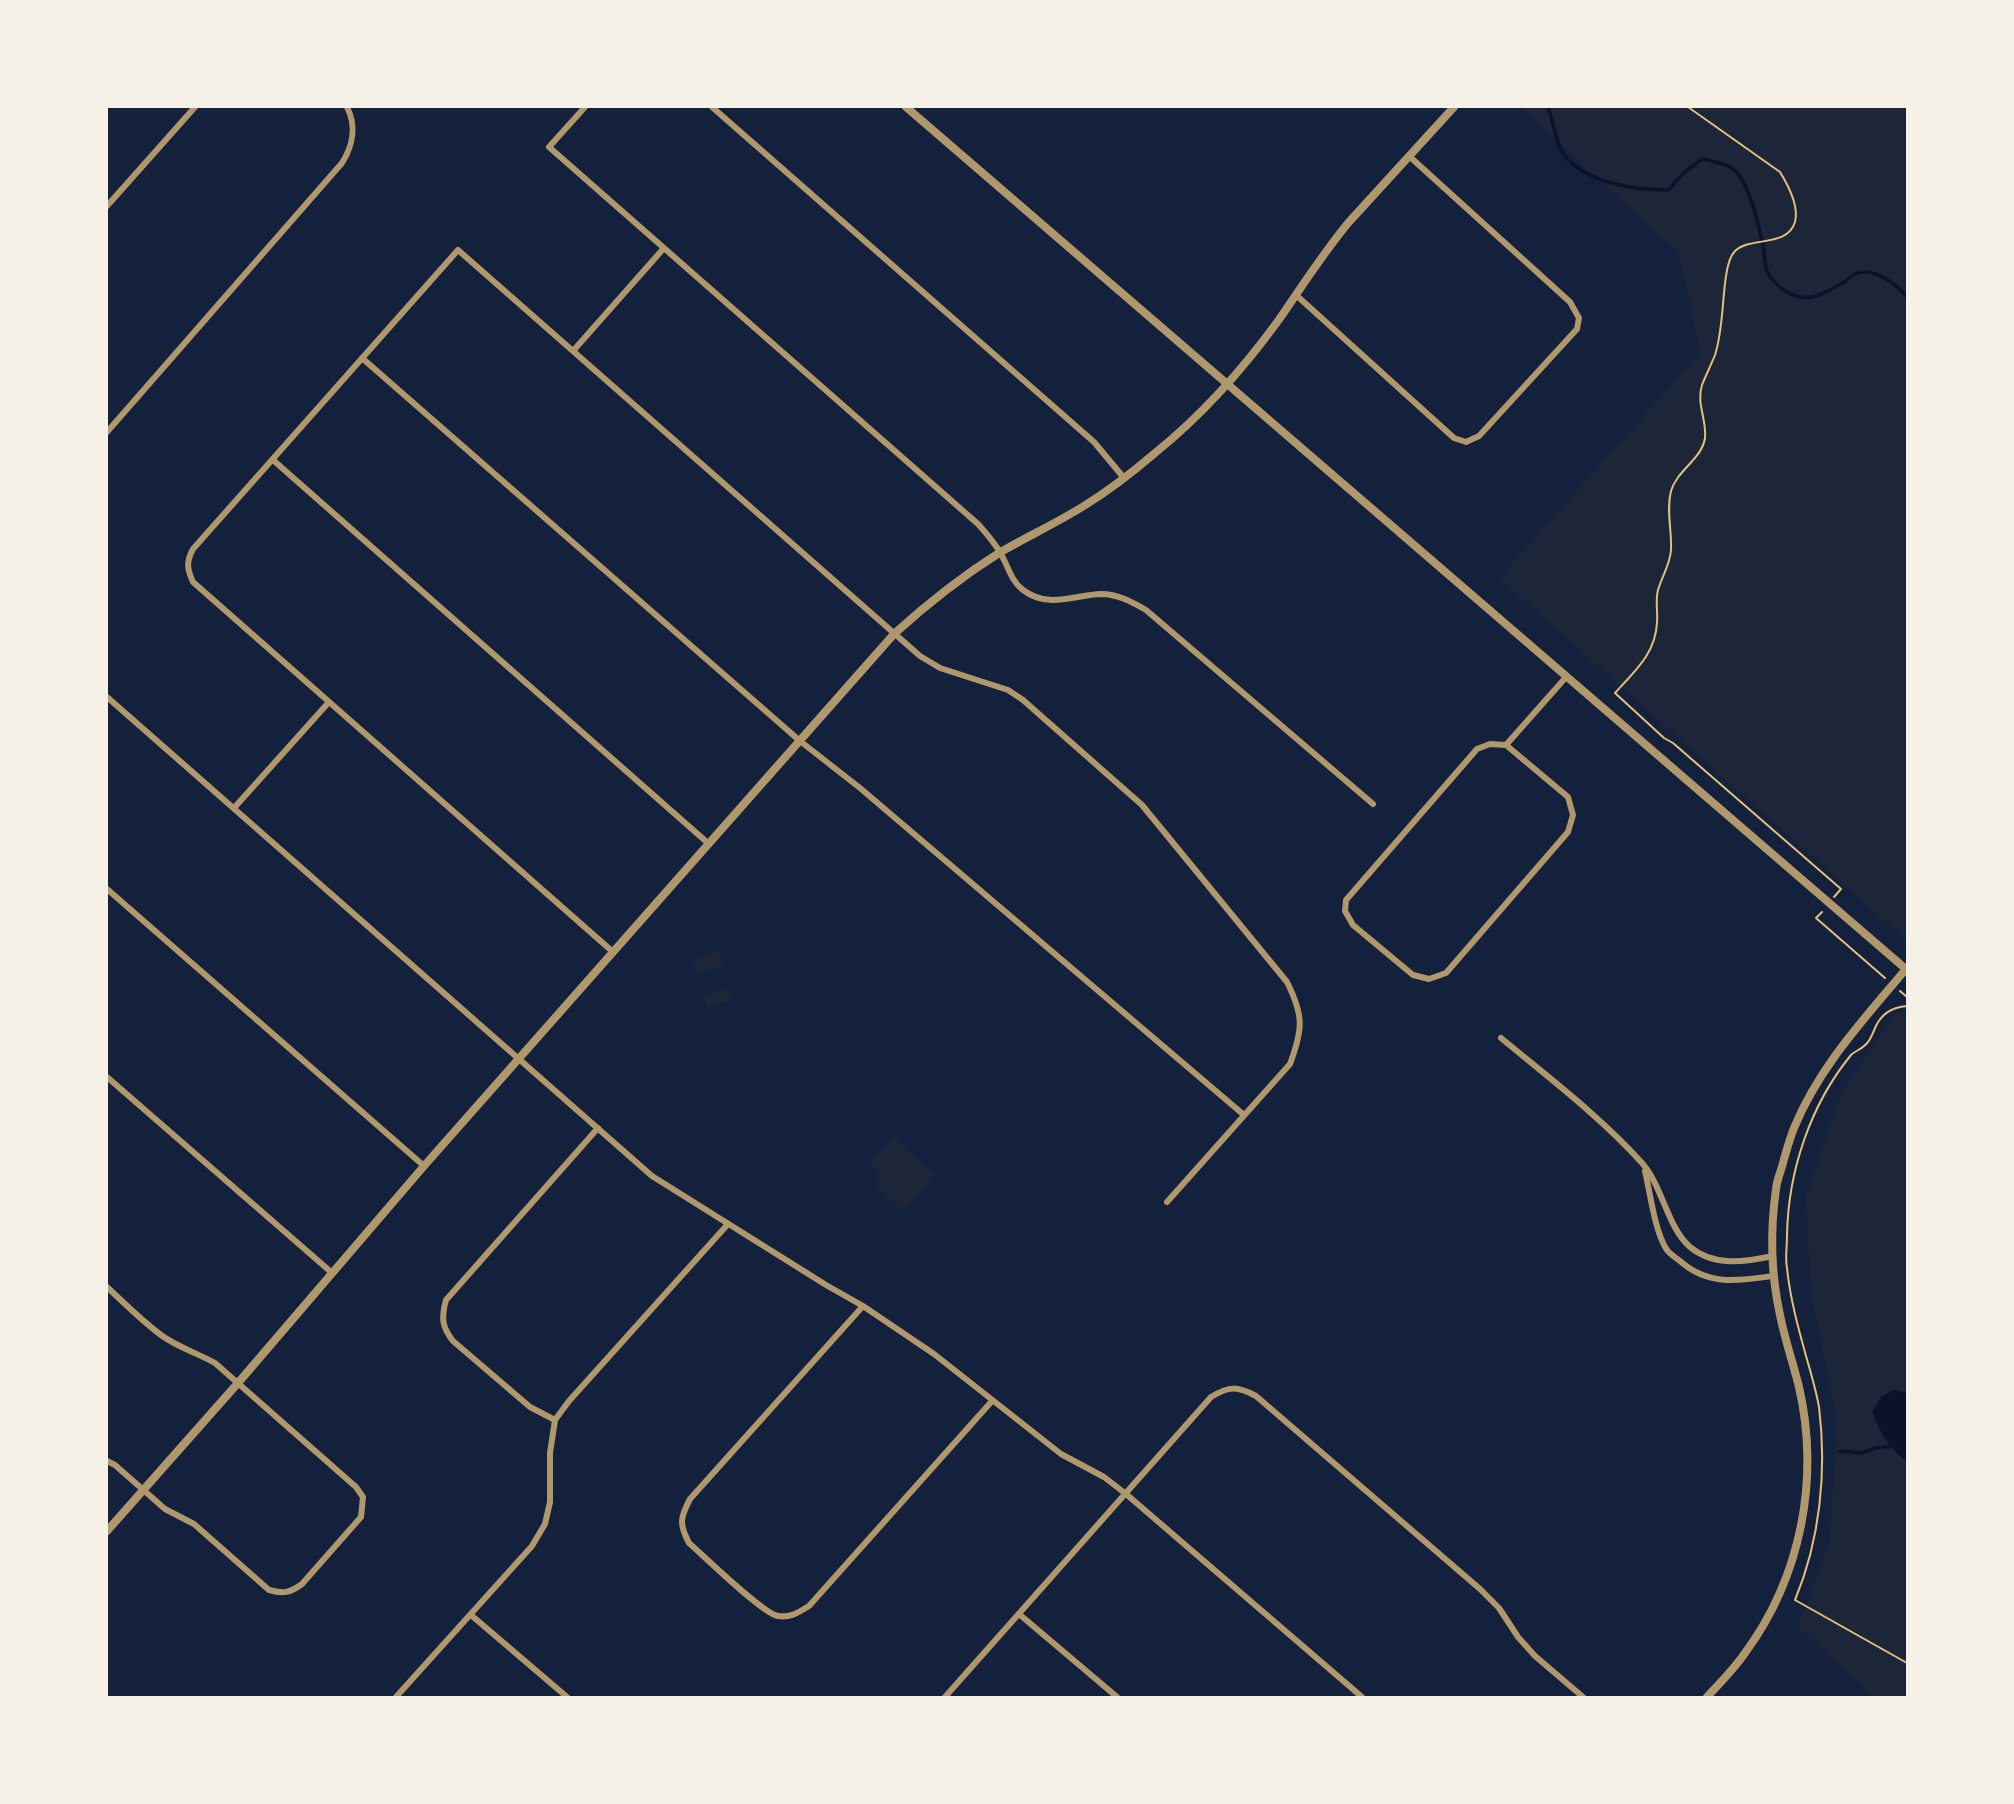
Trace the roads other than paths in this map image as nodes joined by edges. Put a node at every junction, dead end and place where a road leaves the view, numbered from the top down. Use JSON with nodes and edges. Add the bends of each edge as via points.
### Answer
{"nodes":[{"id":1,"x":195,"y":107,"type":"edge"},
{"id":2,"x":347,"y":107,"type":"edge"},
{"id":3,"x":584,"y":107,"type":"edge"},
{"id":4,"x":712,"y":107,"type":"edge"},
{"id":5,"x":906,"y":107,"type":"edge"},
{"id":6,"x":1452,"y":109,"type":"edge"},
{"id":7,"x":1409,"y":156,"type":"junction"},
{"id":8,"x":107,"y":206,"type":"edge"},
{"id":9,"x":664,"y":248,"type":"junction"},
{"id":10,"x":1296,"y":295,"type":"junction"},
{"id":11,"x":573,"y":351,"type":"junction"},
{"id":12,"x":362,"y":358,"type":"junction"},
{"id":13,"x":1226,"y":384,"type":"junction"},
{"id":14,"x":107,"y":432,"type":"edge"},
{"id":15,"x":273,"y":460,"type":"junction"},
{"id":16,"x":1124,"y":478,"type":"junction"},
{"id":17,"x":1000,"y":552,"type":"junction"},
{"id":18,"x":894,"y":634,"type":"junction"},
{"id":19,"x":1567,"y":676,"type":"junction"},
{"id":20,"x":107,"y":697,"type":"edge"},
{"id":21,"x":329,"y":702,"type":"junction"},
{"id":22,"x":800,"y":741,"type":"junction"},
{"id":23,"x":1506,"y":745,"type":"junction"},
{"id":24,"x":1373,"y":804,"type":"dead end"},
{"id":25,"x":234,"y":808,"type":"junction"},
{"id":26,"x":709,"y":844,"type":"junction"},
{"id":27,"x":107,"y":889,"type":"edge"},
{"id":28,"x":613,"y":952,"type":"junction"},
{"id":29,"x":1907,"y":970,"type":"edge"},
{"id":30,"x":1501,"y":1038,"type":"dead end"},
{"id":31,"x":519,"y":1058,"type":"junction"},
{"id":32,"x":107,"y":1077,"type":"edge"},
{"id":33,"x":1244,"y":1115,"type":"junction"},
{"id":34,"x":598,"y":1128,"type":"junction"},
{"id":35,"x":424,"y":1166,"type":"junction"},
{"id":36,"x":1644,"y":1166,"type":"junction"},
{"id":37,"x":1167,"y":1202,"type":"dead end"},
{"id":38,"x":728,"y":1224,"type":"junction"},
{"id":39,"x":1773,"y":1256,"type":"junction"},
{"id":40,"x":331,"y":1272,"type":"junction"},
{"id":41,"x":1773,"y":1276,"type":"junction"},
{"id":42,"x":107,"y":1287,"type":"edge"},
{"id":43,"x":863,"y":1306,"type":"junction"},
{"id":44,"x":238,"y":1382,"type":"junction"},
{"id":45,"x":992,"y":1401,"type":"junction"},
{"id":46,"x":555,"y":1420,"type":"junction"},
{"id":47,"x":107,"y":1461,"type":"edge"},
{"id":48,"x":143,"y":1490,"type":"junction"},
{"id":49,"x":1126,"y":1494,"type":"junction"},
{"id":50,"x":107,"y":1531,"type":"edge"},
{"id":51,"x":1018,"y":1614,"type":"junction"},
{"id":52,"x":471,"y":1615,"type":"junction"},
{"id":53,"x":396,"y":1697,"type":"edge"},
{"id":54,"x":567,"y":1697,"type":"edge"},
{"id":55,"x":945,"y":1697,"type":"edge"},
{"id":56,"x":1117,"y":1697,"type":"edge"},
{"id":57,"x":1362,"y":1697,"type":"edge"},
{"id":58,"x":1583,"y":1697,"type":"edge"},
{"id":59,"x":1707,"y":1697,"type":"edge"}],
"edges":[{"from":1,"to":8,"type":"street"},
{"from":2,"to":14,"type":"street","via":[[353,138],[342,163]]},
{"from":3,"to":9,"type":"street","via":[[549,147]]},
{"from":4,"to":16,"type":"street","via":[[1094,442]]},
{"from":5,"to":13,"type":"street"},
{"from":6,"to":7,"type":"street"},
{"from":7,"to":10,"type":"street","via":[[1334,240]]},
{"from":7,"to":10,"type":"street","via":[[1570,302],[1579,318],[1577,329],[1479,436],[1466,442],[1454,438]]},
{"from":9,"to":11,"type":"street"},
{"from":9,"to":17,"type":"street","via":[[978,524]]},
{"from":10,"to":13,"type":"street"},
{"from":11,"to":12,"type":"street","via":[[458,250]]},
{"from":11,"to":18,"type":"street"},
{"from":12,"to":15,"type":"street"},
{"from":12,"to":22,"type":"street"},
{"from":13,"to":16,"type":"street"},
{"from":13,"to":19,"type":"street"},
{"from":15,"to":21,"type":"street","via":[[192,550],[188,571],[193,582]]},
{"from":15,"to":26,"type":"street"},
{"from":16,"to":17,"type":"street","via":[[1086,505]]},
{"from":17,"to":18,"type":"street"},
{"from":17,"to":24,"type":"street","via":[[1011,576],[1037,597],[1055,601],[1102,594],[1127,598],[1146,610]]},
{"from":18,"to":22,"type":"street"},
{"from":18,"to":33,"type":"street","via":[[940,668],[1008,690],[1023,700],[1142,805],[1287,982],[1300,1016],[1300,1038],[1290,1064]]},
{"from":19,"to":23,"type":"street"},
{"from":19,"to":29,"type":"street"},
{"from":20,"to":25,"type":"street"},
{"from":21,"to":25,"type":"street"},
{"from":21,"to":28,"type":"street"},
{"from":22,"to":26,"type":"street"},
{"from":22,"to":33,"type":"street"},
{"from":23,"to":23,"type":"street","via":[[1477,749],[1346,900],[1345,911],[1353,925],[1413,975],[1429,979],[1446,973],[1568,832],[1573,815],[1568,797]]},
{"from":25,"to":31,"type":"street"},
{"from":26,"to":28,"type":"street"},
{"from":27,"to":35,"type":"street"},
{"from":28,"to":31,"type":"street"},
{"from":29,"to":39,"type":"street","via":[[1842,1045],[1793,1129],[1776,1187]]},
{"from":30,"to":36,"type":"street","via":[[1618,1138]]},
{"from":31,"to":34,"type":"street"},
{"from":31,"to":35,"type":"street"},
{"from":32,"to":40,"type":"street"},
{"from":33,"to":37,"type":"street"},
{"from":34,"to":38,"type":"street","via":[[652,1175]]},
{"from":34,"to":46,"type":"street","via":[[446,1300],[442,1314],[443,1328],[453,1341],[530,1408]]},
{"from":35,"to":40,"type":"street"},
{"from":36,"to":39,"type":"street","via":[[1678,1233],[1691,1248],[1716,1261]]},
{"from":36,"to":41,"type":"street","via":[[1667,1250],[1688,1268],[1714,1280]]},
{"from":38,"to":43,"type":"street"},
{"from":38,"to":46,"type":"street"},
{"from":39,"to":41,"type":"street"},
{"from":40,"to":44,"type":"street"},
{"from":41,"to":59,"type":"street","via":[[1807,1436],[1802,1527],[1789,1574],[1769,1616],[1745,1654]]},
{"from":42,"to":44,"type":"street","via":[[160,1334],[215,1363]]},
{"from":43,"to":45,"type":"street"},
{"from":43,"to":45,"type":"street","via":[[690,1499],[682,1514],[682,1530],[689,1543],[762,1608],[776,1616],[792,1616],[809,1606]]},
{"from":44,"to":48,"type":"street"},
{"from":44,"to":48,"type":"street","via":[[363,1497],[361,1517],[328,1555],[302,1584],[280,1594],[269,1590],[194,1524],[165,1509]]},
{"from":45,"to":49,"type":"street","via":[[1061,1454]]},
{"from":46,"to":52,"type":"street","via":[[545,1524],[532,1546]]},
{"from":47,"to":48,"type":"street"},
{"from":48,"to":50,"type":"street"},
{"from":49,"to":51,"type":"street"},
{"from":49,"to":57,"type":"street"},
{"from":49,"to":58,"type":"street","via":[[1212,1396],[1226,1388],[1243,1389],[1480,1589],[1535,1656]]},
{"from":51,"to":55,"type":"street"},
{"from":51,"to":56,"type":"street"},
{"from":52,"to":53,"type":"street"},
{"from":52,"to":54,"type":"street"}]}
